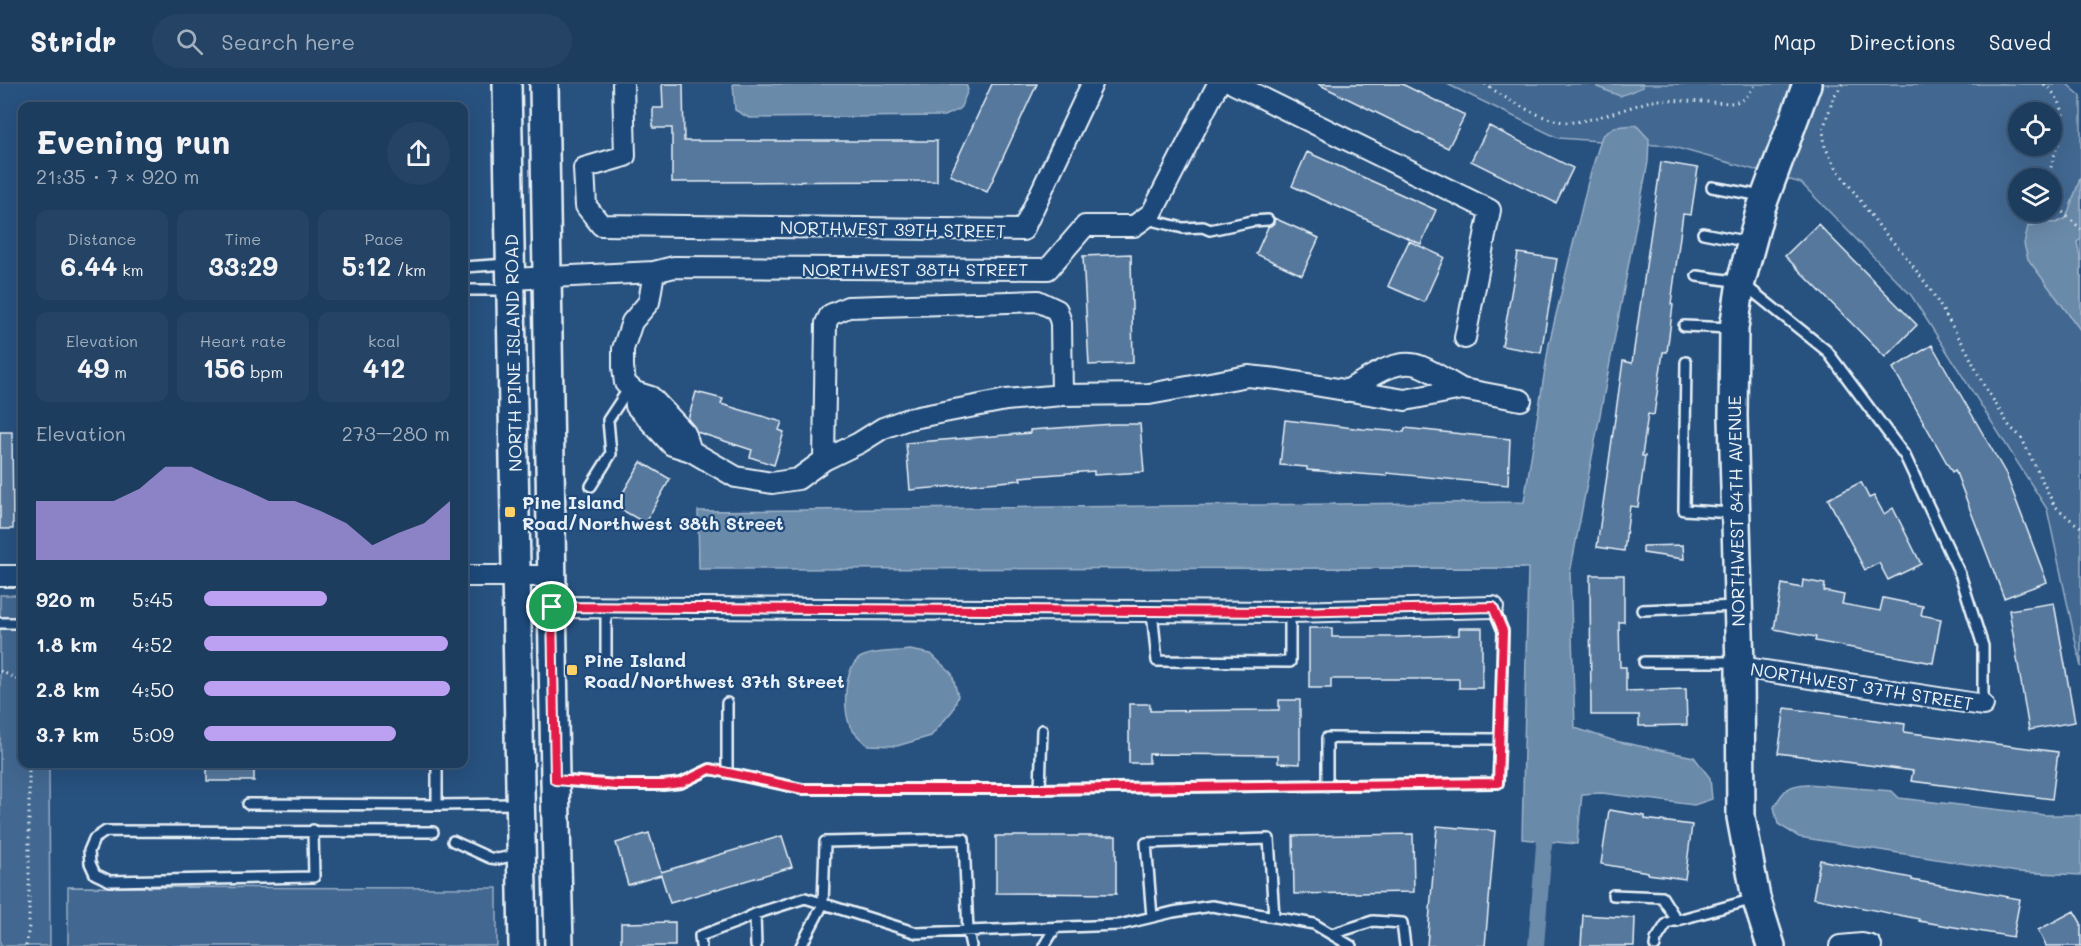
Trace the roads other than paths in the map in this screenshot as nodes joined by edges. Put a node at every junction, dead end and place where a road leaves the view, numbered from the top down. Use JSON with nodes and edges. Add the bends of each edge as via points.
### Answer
{"nodes":[{"id":1,"x":507,"y":84,"type":"edge"},
{"id":2,"x":544,"y":84,"type":"edge"},
{"id":3,"x":623,"y":84,"type":"edge"},
{"id":4,"x":1092,"y":84,"type":"edge"},
{"id":5,"x":1218,"y":84,"type":"edge"},
{"id":6,"x":1234,"y":84,"type":"edge"},
{"id":7,"x":1807,"y":84,"type":"edge"},
{"id":8,"x":1712,"y":187,"type":"dead end"},
{"id":9,"x":1765,"y":196,"type":"junction"},
{"id":10,"x":1145,"y":218,"type":"junction"},
{"id":11,"x":1268,"y":220,"type":"dead end"},
{"id":12,"x":1703,"y":233,"type":"dead end"},
{"id":13,"x":1752,"y":243,"type":"junction"},
{"id":14,"x":468,"y":268,"type":"edge"},
{"id":15,"x":654,"y":272,"type":"junction"},
{"id":16,"x":547,"y":276,"type":"junction"},
{"id":17,"x":1697,"y":276,"type":"dead end"},
{"id":18,"x":511,"y":277,"type":"junction"},
{"id":19,"x":1741,"y":282,"type":"junction"},
{"id":20,"x":468,"y":289,"type":"edge"},
{"id":21,"x":1684,"y":326,"type":"dead end"},
{"id":22,"x":1734,"y":328,"type":"junction"},
{"id":23,"x":1465,"y":338,"type":"dead end"},
{"id":24,"x":1686,"y":362,"type":"dead end"},
{"id":25,"x":1462,"y":389,"type":"junction"},
{"id":26,"x":632,"y":390,"type":"junction"},
{"id":27,"x":1346,"y":391,"type":"junction"},
{"id":28,"x":1062,"y":394,"type":"junction"},
{"id":29,"x":1521,"y":400,"type":"dead end"},
{"id":30,"x":824,"y":460,"type":"junction"},
{"id":31,"x":591,"y":486,"type":"dead end"},
{"id":32,"x":1735,"y":513,"type":"junction"},
{"id":33,"x":0,"y":576,"type":"edge"},
{"id":34,"x":18,"y":576,"type":"edge"},
{"id":35,"x":468,"y":576,"type":"edge"},
{"id":36,"x":517,"y":576,"type":"junction"},
{"id":37,"x":552,"y":576,"type":"junction"},
{"id":38,"x":1738,"y":606,"type":"junction"},
{"id":39,"x":552,"y":607,"type":"junction"},
{"id":40,"x":1493,"y":607,"type":"joint"},
{"id":41,"x":606,"y":608,"type":"junction"},
{"id":42,"x":1642,"y":610,"type":"dead end"},
{"id":43,"x":1152,"y":611,"type":"junction"},
{"id":44,"x":1290,"y":612,"type":"junction"},
{"id":45,"x":0,"y":623,"type":"edge"},
{"id":46,"x":18,"y":623,"type":"edge"},
{"id":47,"x":606,"y":659,"type":"dead end"},
{"id":48,"x":1644,"y":662,"type":"dead end"},
{"id":49,"x":1740,"y":664,"type":"junction"},
{"id":50,"x":727,"y":703,"type":"dead end"},
{"id":51,"x":1983,"y":705,"type":"joint"},
{"id":52,"x":1042,"y":730,"type":"dead end"},
{"id":53,"x":1500,"y":739,"type":"junction"},
{"id":54,"x":437,"y":768,"type":"edge"},
{"id":55,"x":727,"y":773,"type":"junction"},
{"id":56,"x":555,"y":780,"type":"junction"},
{"id":57,"x":1327,"y":786,"type":"junction"},
{"id":58,"x":1040,"y":789,"type":"junction"},
{"id":59,"x":248,"y":804,"type":"dead end"},
{"id":60,"x":520,"y":804,"type":"junction"},
{"id":61,"x":438,"y":806,"type":"junction"},
{"id":62,"x":312,"y":830,"type":"junction"},
{"id":63,"x":433,"y":832,"type":"dead end"},
{"id":64,"x":453,"y":841,"type":"dead end"},
{"id":65,"x":522,"y":853,"type":"junction"},
{"id":66,"x":1613,"y":895,"type":"dead end"},
{"id":67,"x":1756,"y":898,"type":"junction"},
{"id":68,"x":823,"y":904,"type":"junction"},
{"id":69,"x":755,"y":914,"type":"junction"},
{"id":70,"x":1152,"y":917,"type":"junction"},
{"id":71,"x":1274,"y":917,"type":"junction"},
{"id":72,"x":1677,"y":921,"type":"junction"},
{"id":73,"x":1055,"y":928,"type":"junction"},
{"id":74,"x":968,"y":932,"type":"junction"},
{"id":75,"x":1332,"y":934,"type":"junction"},
{"id":76,"x":701,"y":941,"type":"edge"},
{"id":77,"x":523,"y":946,"type":"edge"},
{"id":78,"x":559,"y":946,"type":"edge"},
{"id":79,"x":756,"y":946,"type":"edge"},
{"id":80,"x":801,"y":946,"type":"edge"},
{"id":81,"x":971,"y":946,"type":"edge"},
{"id":82,"x":1044,"y":946,"type":"edge"},
{"id":83,"x":1351,"y":946,"type":"edge"},
{"id":84,"x":1405,"y":946,"type":"edge"},
{"id":85,"x":1655,"y":946,"type":"edge"},
{"id":86,"x":1771,"y":946,"type":"edge"},
{"id":87,"x":1840,"y":946,"type":"edge"},
{"id":88,"x":1871,"y":946,"type":"edge"}],
"edges":[{"from":1,"to":18,"type":"main road","name":"NORTH PINE ISLAND ROAD"},
{"from":2,"to":16,"type":"main road","name":"NORTH PINE ISLAND ROAD"},
{"from":3,"to":4,"type":"street","name":"NORTHWEST 39TH STREET","via":[[625,156],[584,168],[586,206],[601,225],[1023,230]]},
{"from":5,"to":10,"type":"street","via":[[1152,213]]},
{"from":6,"to":23,"type":"street","via":[[1490,210]]},
{"from":7,"to":9,"type":"main road","name":"NORTHWEST 84TH AVENUE"},
{"from":8,"to":9,"type":"lane"},
{"from":9,"to":13,"type":"main road","name":"NORTHWEST 84TH AVENUE"},
{"from":10,"to":11,"type":"lane","via":[[1210,230]]},
{"from":10,"to":15,"type":"street","name":"NORTHWEST 38TH STREET","via":[[1134,226],[1085,226],[1048,269],[674,267]]},
{"from":12,"to":13,"type":"lane"},
{"from":13,"to":19,"type":"main road","name":"NORTHWEST 84TH AVENUE"},
{"from":14,"to":18,"type":"lane"},
{"from":15,"to":16,"type":"street","name":"NORTHWEST 38TH STREET"},
{"from":15,"to":26,"type":"street","via":[[649,302],[632,322],[623,349],[625,383]]},
{"from":16,"to":18,"type":"street","name":"NORTHWEST 38TH STREET"},
{"from":16,"to":37,"type":"main road","name":"NORTH PINE ISLAND ROAD"},
{"from":17,"to":19,"type":"lane"},
{"from":18,"to":20,"type":"lane"},
{"from":18,"to":36,"type":"main road","name":"NORTH PINE ISLAND ROAD"},
{"from":19,"to":22,"type":"main road","name":"NORTHWEST 84TH AVENUE"},
{"from":19,"to":51,"type":"lane","via":[[1827,351],[1905,456],[1960,574],[1983,646]]},
{"from":21,"to":22,"type":"lane"},
{"from":22,"to":32,"type":"main road","name":"NORTHWEST 84TH AVENUE"},
{"from":24,"to":32,"type":"lane","via":[[1684,510]]},
{"from":25,"to":27,"type":"street","via":[[1405,400]]},
{"from":25,"to":27,"type":"street","via":[[1418,365],[1399,364]]},
{"from":25,"to":29,"type":"street"},
{"from":26,"to":30,"type":"street","via":[[651,397],[685,433],[691,451],[736,477],[772,483],[798,479]]},
{"from":26,"to":31,"type":"lane","via":[[608,420],[611,454]]},
{"from":27,"to":28,"type":"street","via":[[1248,376],[1149,394]]},
{"from":28,"to":30,"type":"street","via":[[908,418]]},
{"from":28,"to":30,"type":"street","name":"NORTHWEST 38TH STREET","via":[[1061,323],[1057,310],[1038,301],[848,308],[830,315],[826,322]]},
{"from":32,"to":38,"type":"main road","name":"NORTHWEST 84TH AVENUE"},
{"from":33,"to":34,"type":"street"},
{"from":35,"to":36,"type":"street"},
{"from":36,"to":37,"type":"street"},
{"from":36,"to":60,"type":"main road","name":"NORTH PINE ISLAND ROAD"},
{"from":37,"to":39,"type":"main road","name":"NORTH PINE ISLAND ROAD"},
{"from":38,"to":42,"type":"lane"},
{"from":38,"to":49,"type":"main road","name":"NORTHWEST 84TH AVENUE"},
{"from":39,"to":41,"type":"street"},
{"from":39,"to":56,"type":"main road","name":"NORTH PINE ISLAND ROAD"},
{"from":40,"to":44,"type":"street"},
{"from":40,"to":53,"type":"lane","via":[[1503,631]]},
{"from":41,"to":43,"type":"street"},
{"from":41,"to":47,"type":"lane"},
{"from":43,"to":44,"type":"street"},
{"from":43,"to":44,"type":"lane","via":[[1157,661],[1290,662]]},
{"from":45,"to":46,"type":"lane"},
{"from":48,"to":49,"type":"lane"},
{"from":49,"to":51,"type":"street","name":"NORTHWEST 37TH STREET"},
{"from":49,"to":67,"type":"main road","name":"NORTHWEST 84TH AVENUE","via":[[1741,817]]},
{"from":50,"to":55,"type":"lane"},
{"from":52,"to":58,"type":"lane"},
{"from":53,"to":57,"type":"lane","via":[[1498,783]]},
{"from":53,"to":57,"type":"lane","via":[[1327,738]]},
{"from":54,"to":61,"type":"lane"},
{"from":55,"to":56,"type":"lane","via":[[710,769],[681,783],[663,785]]},
{"from":55,"to":58,"type":"lane","via":[[803,789]]},
{"from":56,"to":78,"type":"main road","name":"NORTH PINE ISLAND ROAD"},
{"from":57,"to":58,"type":"lane"},
{"from":59,"to":61,"type":"lane"},
{"from":60,"to":61,"type":"lane"},
{"from":60,"to":65,"type":"main road","name":"NORTH PINE ISLAND ROAD"},
{"from":62,"to":62,"type":"lane","via":[[106,831],[94,839],[90,863],[95,874],[110,881],[314,877]]},
{"from":62,"to":63,"type":"lane"},
{"from":64,"to":65,"type":"lane","via":[[490,858]]},
{"from":65,"to":77,"type":"main road","name":"NORTH PINE ISLAND ROAD"},
{"from":66,"to":72,"type":"lane","via":[[1662,897]]},
{"from":67,"to":72,"type":"lane"},
{"from":67,"to":86,"type":"main road","name":"NORTHWEST 84TH AVENUE"},
{"from":68,"to":69,"type":"lane","via":[[805,898]]},
{"from":68,"to":74,"type":"lane","via":[[917,933]]},
{"from":68,"to":74,"type":"lane","via":[[825,842],[964,839]]},
{"from":68,"to":80,"type":"lane"},
{"from":69,"to":76,"type":"lane"},
{"from":69,"to":79,"type":"lane"},
{"from":70,"to":71,"type":"lane","via":[[1212,906]]},
{"from":70,"to":71,"type":"lane","via":[[1146,843],[1269,839]]},
{"from":70,"to":73,"type":"lane","via":[[1119,925]]},
{"from":71,"to":75,"type":"lane","via":[[1314,924]]},
{"from":72,"to":85,"type":"lane","via":[[1667,924]]},
{"from":73,"to":74,"type":"lane"},
{"from":73,"to":82,"type":"lane"},
{"from":74,"to":81,"type":"lane"},
{"from":75,"to":83,"type":"lane"},
{"from":75,"to":84,"type":"lane","via":[[1373,921],[1402,923]]},
{"from":87,"to":88,"type":"street"}]}
